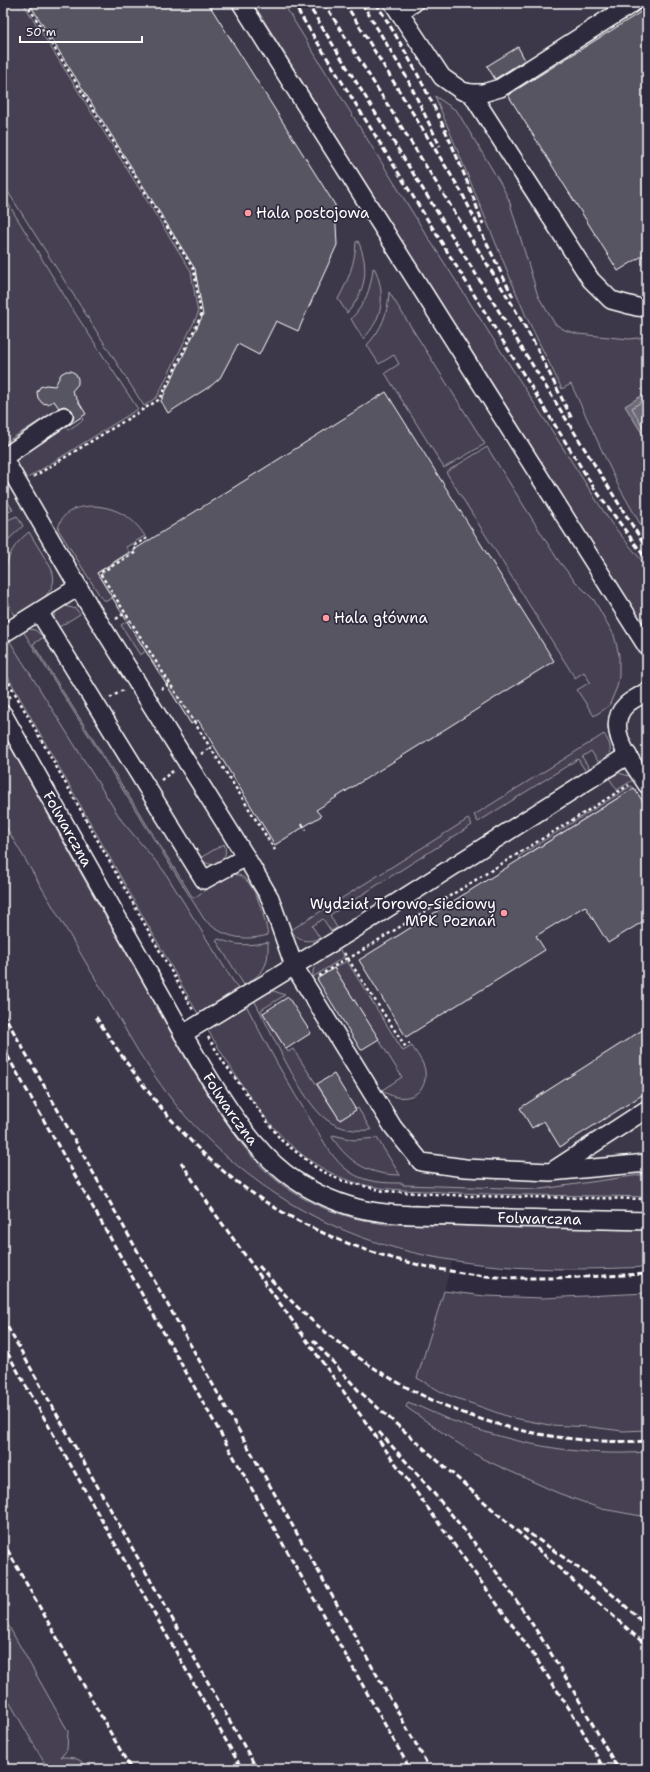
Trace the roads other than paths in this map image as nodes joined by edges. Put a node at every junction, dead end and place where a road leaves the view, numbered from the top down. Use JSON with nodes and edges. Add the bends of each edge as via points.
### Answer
{"nodes":[{"id":1,"x":241,"y":3,"type":"edge"},
{"id":2,"x":414,"y":3,"type":"edge"},
{"id":3,"x":632,"y":3,"type":"edge"},
{"id":4,"x":396,"y":8,"type":"edge"},
{"id":5,"x":471,"y":93,"type":"junction"},
{"id":6,"x":647,"y":308,"type":"edge"},
{"id":7,"x":64,"y":416,"type":"dead end"},
{"id":8,"x":3,"y":457,"type":"edge"},
{"id":9,"x":78,"y":587,"type":"junction"},
{"id":10,"x":39,"y":612,"type":"junction"},
{"id":11,"x":3,"y":634,"type":"edge"},
{"id":12,"x":647,"y":647,"type":"edge"},
{"id":13,"x":647,"y":691,"type":"edge"},
{"id":14,"x":9,"y":710,"type":"edge"},
{"id":15,"x":628,"y":755,"type":"junction"},
{"id":16,"x":641,"y":783,"type":"edge"},
{"id":17,"x":246,"y":857,"type":"junction"},
{"id":18,"x":294,"y":966,"type":"junction"},
{"id":19,"x":183,"y":1034,"type":"junction"},
{"id":20,"x":647,"y":1108,"type":"edge"},
{"id":21,"x":647,"y":1163,"type":"edge"},
{"id":22,"x":550,"y":1172,"type":"junction"},
{"id":23,"x":647,"y":1220,"type":"edge"}],
"edges":[{"from":1,"to":12,"type":"street"},
{"from":2,"to":4,"type":"street"},
{"from":3,"to":5,"type":"street","via":[[500,88],[483,93]]},
{"from":4,"to":5,"type":"street","via":[[442,77],[462,91]]},
{"from":5,"to":6,"type":"street","via":[[591,280],[611,300]]},
{"from":7,"to":8,"type":"street"},
{"from":8,"to":9,"type":"street"},
{"from":9,"to":10,"type":"street"},
{"from":9,"to":17,"type":"street"},
{"from":10,"to":11,"type":"street"},
{"from":10,"to":17,"type":"street","via":[[204,880]]},
{"from":13,"to":15,"type":"street","via":[[626,706],[619,718],[619,737]]},
{"from":14,"to":19,"type":"street","name":"Folwarczna"},
{"from":15,"to":16,"type":"street"},
{"from":15,"to":18,"type":"street"},
{"from":17,"to":18,"type":"street","via":[[270,898]]},
{"from":18,"to":19,"type":"street"},
{"from":18,"to":22,"type":"street","via":[[393,1127],[422,1162],[465,1168]]},
{"from":19,"to":23,"type":"street","name":"Folwarczna","via":[[210,1079],[256,1145],[284,1172],[328,1199],[358,1209],[394,1214]]},
{"from":20,"to":22,"type":"street"},
{"from":21,"to":22,"type":"street"}]}
